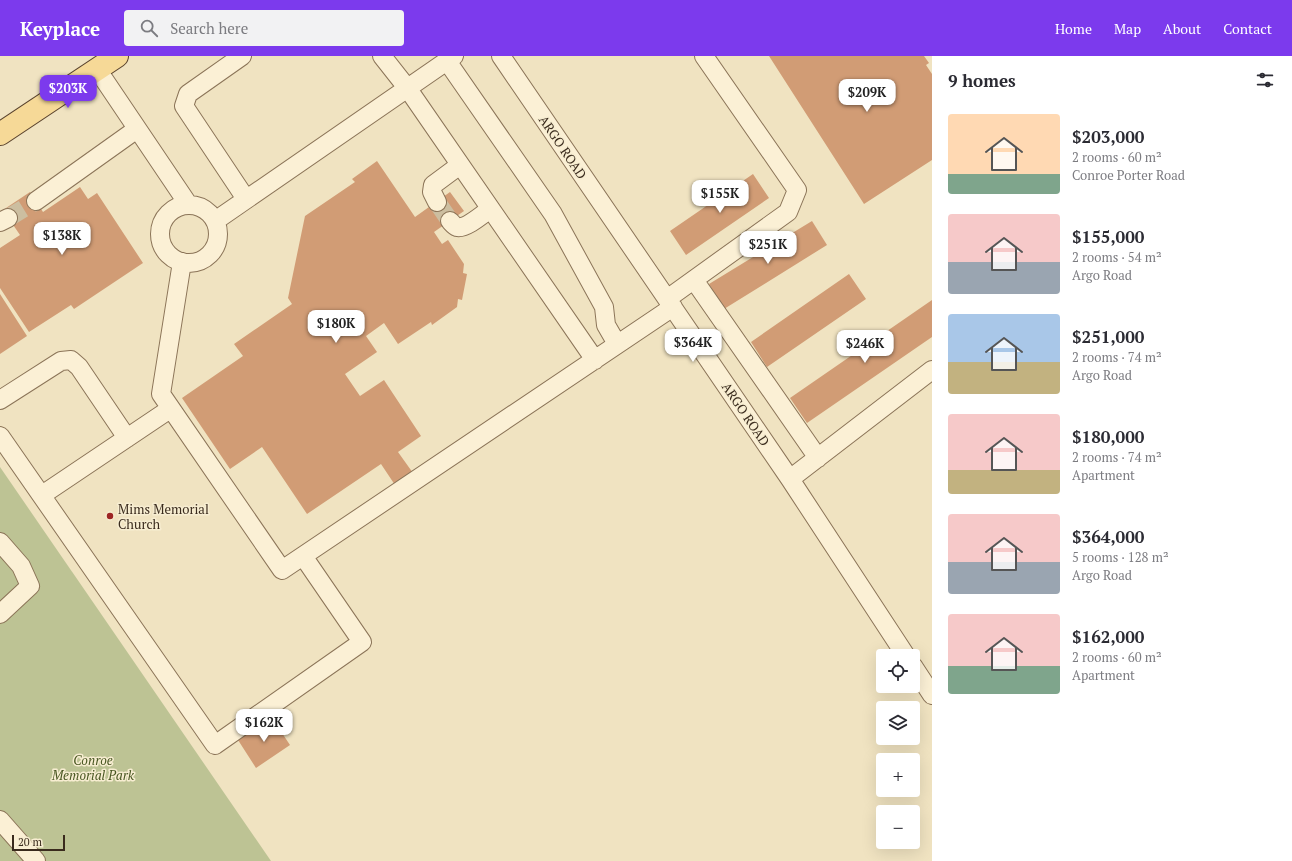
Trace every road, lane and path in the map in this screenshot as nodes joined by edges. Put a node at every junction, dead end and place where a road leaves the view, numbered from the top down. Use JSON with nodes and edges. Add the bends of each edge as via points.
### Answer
{"nodes":[{"id":1,"x":117,"y":56,"type":"edge"},
{"id":2,"x":382,"y":56,"type":"edge"},
{"id":3,"x":501,"y":56,"type":"edge"},
{"id":4,"x":704,"y":56,"type":"edge"},
{"id":5,"x":240,"y":57,"type":"edge"},
{"id":6,"x":451,"y":59,"type":"edge"},
{"id":7,"x":97,"y":69,"type":"junction"},
{"id":8,"x":408,"y":89,"type":"junction"},
{"id":9,"x":137,"y":129,"type":"junction"},
{"id":10,"x":0,"y":134,"type":"edge"},
{"id":11,"x":460,"y":165,"type":"junction"},
{"id":12,"x":246,"y":199,"type":"junction"},
{"id":13,"x":36,"y":201,"type":"tunnel mouth"},
{"id":14,"x":436,"y":202,"type":"tunnel mouth"},
{"id":15,"x":188,"y":204,"type":"junction"},
{"id":16,"x":490,"y":209,"type":"junction"},
{"id":17,"x":215,"y":220,"type":"junction"},
{"id":18,"x":450,"y":221,"type":"dead end"},
{"id":19,"x":182,"y":262,"type":"junction"},
{"id":20,"x":694,"y":280,"type":"junction"},
{"id":21,"x":670,"y":303,"type":"junction"},
{"id":22,"x":617,"y":344,"type":"junction"},
{"id":23,"x":594,"y":360,"type":"junction"},
{"id":24,"x":932,"y":370,"type":"edge"},
{"id":25,"x":0,"y":400,"type":"edge"},
{"id":26,"x":170,"y":409,"type":"junction"},
{"id":27,"x":0,"y":436,"type":"edge"},
{"id":28,"x":127,"y":438,"type":"junction"},
{"id":29,"x":818,"y":458,"type":"junction"},
{"id":30,"x":790,"y":479,"type":"junction"},
{"id":31,"x":42,"y":495,"type":"junction"},
{"id":32,"x":0,"y":542,"type":"edge"},
{"id":33,"x":303,"y":556,"type":"junction"},
{"id":34,"x":0,"y":614,"type":"edge"},
{"id":35,"x":901,"y":649,"type":"edge"},
{"id":36,"x":920,"y":677,"type":"edge"},
{"id":37,"x":932,"y":695,"type":"edge"},
{"id":38,"x":0,"y":820,"type":"edge"},
{"id":39,"x":36,"y":861,"type":"edge"}],
"edges":[{"from":1,"to":7,"type":"main road"},
{"from":2,"to":8,"type":"street"},
{"from":3,"to":21,"type":"street","name":"ARGO ROAD"},
{"from":4,"to":20,"type":"street","via":[[797,190],[788,212]]},
{"from":5,"to":12,"type":"street","via":[[188,94],[184,106]]},
{"from":6,"to":8,"type":"street"},
{"from":6,"to":22,"type":"street","via":[[553,214],[604,307],[606,325]]},
{"from":7,"to":9,"type":"street"},
{"from":7,"to":10,"type":"main road"},
{"from":8,"to":11,"type":"street"},
{"from":8,"to":12,"type":"street"},
{"from":9,"to":13,"type":"street"},
{"from":9,"to":15,"type":"street"},
{"from":11,"to":14,"type":"street","via":[[433,185],[432,192]]},
{"from":11,"to":16,"type":"street"},
{"from":12,"to":17,"type":"street"},
{"from":15,"to":17,"type":"street","via":[[204,208]]},
{"from":15,"to":19,"type":"street","via":[[166,215],[160,231],[163,247],[168,254]]},
{"from":16,"to":18,"type":"street","via":[[462,227]]},
{"from":16,"to":23,"type":"street"},
{"from":17,"to":19,"type":"street","via":[[218,237],[212,252],[199,262]]},
{"from":19,"to":26,"type":"street","via":[[161,394]]},
{"from":20,"to":21,"type":"street"},
{"from":20,"to":29,"type":"street"},
{"from":21,"to":22,"type":"street"},
{"from":21,"to":30,"type":"street","name":"ARGO ROAD"},
{"from":22,"to":23,"type":"street"},
{"from":23,"to":33,"type":"street"},
{"from":24,"to":29,"type":"street"},
{"from":25,"to":28,"type":"street","via":[[61,361],[71,360],[79,367]]},
{"from":26,"to":28,"type":"street"},
{"from":26,"to":33,"type":"street","via":[[282,570]]},
{"from":27,"to":31,"type":"street"},
{"from":28,"to":31,"type":"street"},
{"from":29,"to":30,"type":"street"},
{"from":30,"to":35,"type":"street","name":"ARGO ROAD"},
{"from":31,"to":33,"type":"street","via":[[215,745],[362,642]]},
{"from":32,"to":34,"type":"street","via":[[21,566],[30,586]]},
{"from":36,"to":37,"type":"street"},
{"from":38,"to":39,"type":"street"}]}
